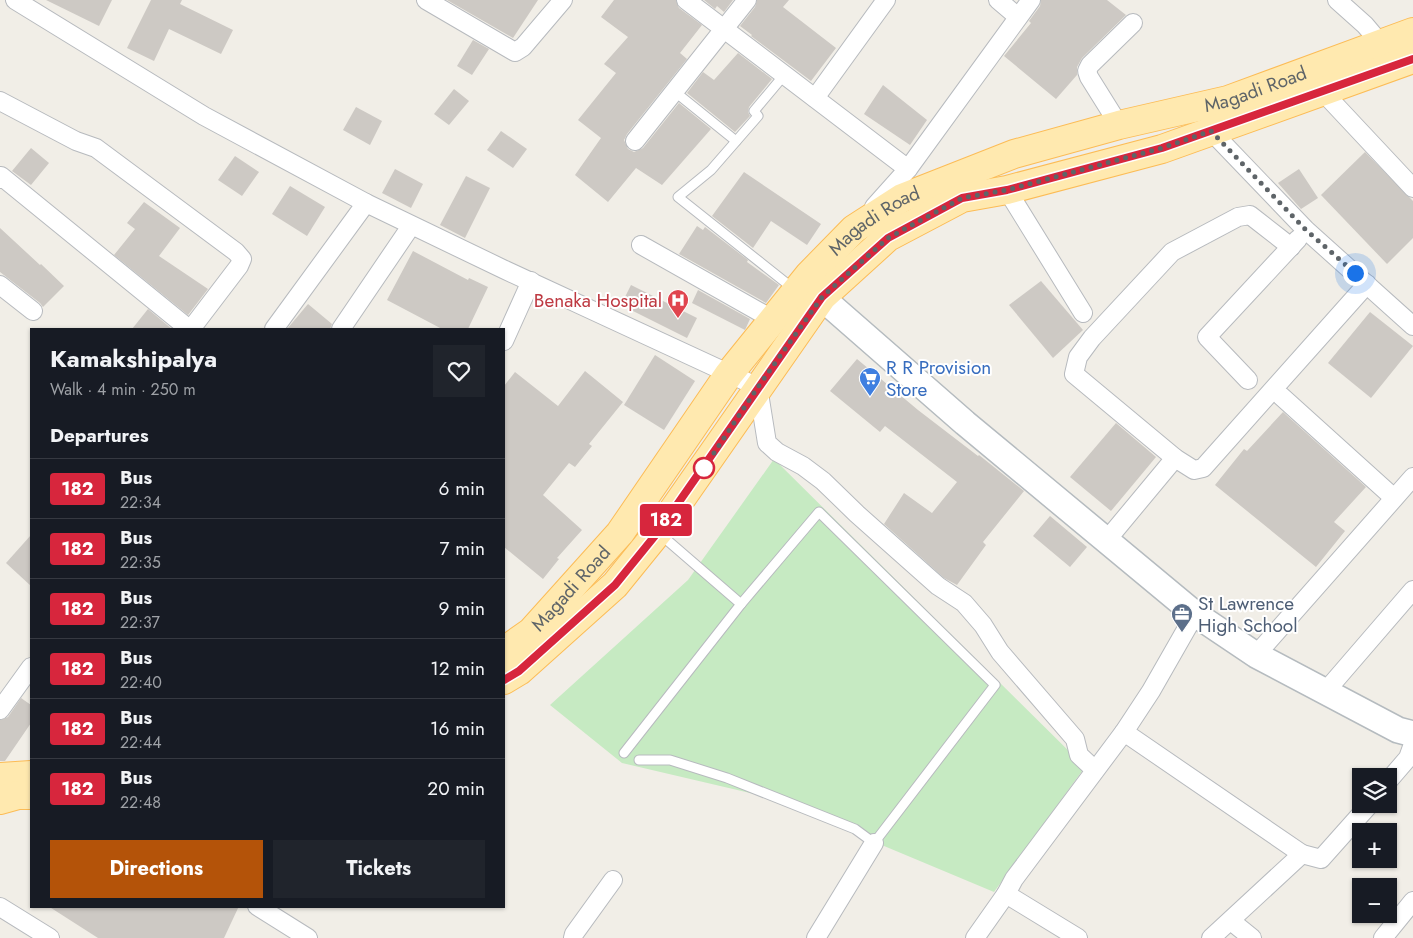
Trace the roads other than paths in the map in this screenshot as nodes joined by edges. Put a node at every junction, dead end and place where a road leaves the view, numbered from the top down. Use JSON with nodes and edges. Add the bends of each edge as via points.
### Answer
{"nodes":[{"id":1,"x":15,"y":0,"type":"edge"},
{"id":2,"x":426,"y":0,"type":"edge"},
{"id":3,"x":563,"y":0,"type":"edge"},
{"id":4,"x":686,"y":0,"type":"edge"},
{"id":5,"x":747,"y":0,"type":"edge"},
{"id":6,"x":886,"y":0,"type":"edge"},
{"id":7,"x":998,"y":0,"type":"edge"},
{"id":8,"x":1030,"y":0,"type":"edge"},
{"id":9,"x":1337,"y":0,"type":"edge"},
{"id":10,"x":1018,"y":17,"type":"junction"},
{"id":11,"x":1132,"y":23,"type":"dead end"},
{"id":12,"x":724,"y":28,"type":"junction"},
{"id":13,"x":1413,"y":32,"type":"edge"},
{"id":14,"x":1382,"y":44,"type":"junction"},
{"id":15,"x":1409,"y":66,"type":"edge"},
{"id":16,"x":785,"y":74,"type":"junction"},
{"id":17,"x":674,"y":90,"type":"junction"},
{"id":18,"x":1323,"y":92,"type":"junction"},
{"id":19,"x":815,"y":98,"type":"junction"},
{"id":20,"x":0,"y":102,"type":"edge"},
{"id":21,"x":1119,"y":125,"type":"junction"},
{"id":22,"x":1211,"y":131,"type":"junction"},
{"id":23,"x":635,"y":140,"type":"dead end"},
{"id":24,"x":736,"y":141,"type":"junction"},
{"id":25,"x":908,"y":169,"type":"junction"},
{"id":26,"x":0,"y":179,"type":"edge"},
{"id":27,"x":1413,"y":188,"type":"edge"},
{"id":28,"x":1007,"y":190,"type":"junction"},
{"id":29,"x":366,"y":203,"type":"junction"},
{"id":30,"x":411,"y":226,"type":"junction"},
{"id":31,"x":854,"y":229,"type":"junction"},
{"id":32,"x":1306,"y":230,"type":"junction"},
{"id":33,"x":641,"y":245,"type":"dead end"},
{"id":34,"x":1291,"y":247,"type":"junction"},
{"id":35,"x":531,"y":281,"type":"junction"},
{"id":36,"x":1367,"y":284,"type":"junction"},
{"id":37,"x":0,"y":286,"type":"edge"},
{"id":38,"x":807,"y":290,"type":"junction"},
{"id":39,"x":33,"y":311,"type":"dead end"},
{"id":40,"x":1083,"y":313,"type":"dead end"},
{"id":41,"x":772,"y":319,"type":"junction"},
{"id":42,"x":1413,"y":326,"type":"edge"},
{"id":43,"x":189,"y":328,"type":"edge"},
{"id":44,"x":191,"y":328,"type":"edge"},
{"id":45,"x":275,"y":328,"type":"edge"},
{"id":46,"x":342,"y":328,"type":"edge"},
{"id":47,"x":505,"y":339,"type":"edge"},
{"id":48,"x":729,"y":374,"type":"junction"},
{"id":49,"x":1248,"y":380,"type":"dead end"},
{"id":50,"x":758,"y":387,"type":"junction"},
{"id":51,"x":1281,"y":396,"type":"dead end"},
{"id":52,"x":1175,"y":458,"type":"junction"},
{"id":53,"x":1413,"y":477,"type":"edge"},
{"id":54,"x":1394,"y":498,"type":"junction"},
{"id":55,"x":658,"y":532,"type":"junction"},
{"id":56,"x":1106,"y":541,"type":"junction"},
{"id":57,"x":1413,"y":590,"type":"edge"},
{"id":58,"x":741,"y":604,"type":"junction"},
{"id":59,"x":1195,"y":614,"type":"junction"},
{"id":60,"x":505,"y":650,"type":"edge"},
{"id":61,"x":1256,"y":655,"type":"junction"},
{"id":62,"x":30,"y":668,"type":"edge"},
{"id":63,"x":505,"y":679,"type":"edge"},
{"id":64,"x":1325,"y":692,"type":"junction"},
{"id":65,"x":0,"y":710,"type":"edge"},
{"id":66,"x":1124,"y":732,"type":"junction"},
{"id":67,"x":1413,"y":734,"type":"edge"},
{"id":68,"x":1413,"y":744,"type":"edge"},
{"id":69,"x":624,"y":753,"type":"dead end"},
{"id":70,"x":639,"y":760,"type":"dead end"},
{"id":71,"x":1095,"y":770,"type":"junction"},
{"id":72,"x":1397,"y":771,"type":"edge"},
{"id":73,"x":30,"y":775,"type":"edge"},
{"id":74,"x":0,"y":777,"type":"edge"},
{"id":75,"x":30,"y":794,"type":"edge"},
{"id":76,"x":0,"y":800,"type":"edge"},
{"id":77,"x":1362,"y":813,"type":"edge"},
{"id":78,"x":874,"y":843,"type":"junction"},
{"id":79,"x":1302,"y":854,"type":"junction"},
{"id":80,"x":613,"y":880,"type":"dead end"},
{"id":81,"x":1006,"y":894,"type":"junction"},
{"id":82,"x":1413,"y":901,"type":"edge"},
{"id":83,"x":0,"y":907,"type":"edge"},
{"id":84,"x":260,"y":908,"type":"edge"},
{"id":85,"x":1231,"y":921,"type":"junction"},
{"id":86,"x":50,"y":938,"type":"edge"},
{"id":87,"x":308,"y":938,"type":"edge"},
{"id":88,"x":573,"y":938,"type":"edge"},
{"id":89,"x":816,"y":938,"type":"edge"},
{"id":90,"x":976,"y":938,"type":"edge"},
{"id":91,"x":1078,"y":938,"type":"edge"},
{"id":92,"x":1211,"y":938,"type":"edge"},
{"id":93,"x":1252,"y":938,"type":"edge"},
{"id":94,"x":1382,"y":938,"type":"edge"}],
"edges":[{"from":1,"to":29,"type":"street","via":[[204,116]]},
{"from":2,"to":3,"type":"street","via":[[515,52]]},
{"from":4,"to":12,"type":"street"},
{"from":5,"to":12,"type":"street"},
{"from":6,"to":19,"type":"street"},
{"from":7,"to":10,"type":"street"},
{"from":8,"to":10,"type":"street"},
{"from":9,"to":14,"type":"street"},
{"from":10,"to":25,"type":"street"},
{"from":11,"to":21,"type":"street","via":[[1087,70],[1088,77]]},
{"from":12,"to":16,"type":"street"},
{"from":12,"to":17,"type":"street"},
{"from":13,"to":14,"type":"main road","name":"Magadi Road"},
{"from":14,"to":21,"type":"main road","name":"Magadi Road","via":[[1228,100]]},
{"from":15,"to":18,"type":"main road","name":"Magadi Road"},
{"from":16,"to":19,"type":"street"},
{"from":16,"to":24,"type":"lane","via":[[754,111],[758,116]]},
{"from":17,"to":23,"type":"street"},
{"from":17,"to":24,"type":"lane"},
{"from":18,"to":22,"type":"main road","name":"Magadi Road"},
{"from":18,"to":27,"type":"street"},
{"from":19,"to":25,"type":"street"},
{"from":20,"to":44,"type":"street","via":[[96,148],[242,259]]},
{"from":21,"to":31,"type":"main road","name":"Magadi Road","via":[[1014,154],[902,198]]},
{"from":22,"to":28,"type":"main road","name":"Magadi Road","via":[[1162,148]]},
{"from":22,"to":32,"type":"street"},
{"from":24,"to":38,"type":"lane","via":[[711,170],[678,197]]},
{"from":25,"to":31,"type":"street"},
{"from":26,"to":43,"type":"street","via":[[2,176]]},
{"from":28,"to":38,"type":"main road","name":"Magadi Road","via":[[962,198],[888,238]]},
{"from":28,"to":40,"type":"street"},
{"from":29,"to":30,"type":"street"},
{"from":29,"to":45,"type":"street"},
{"from":30,"to":35,"type":"street"},
{"from":30,"to":46,"type":"street"},
{"from":31,"to":38,"type":"main road","name":"Magadi Road"},
{"from":32,"to":34,"type":"street"},
{"from":32,"to":36,"type":"street"},
{"from":33,"to":41,"type":"street"},
{"from":34,"to":49,"type":"street","via":[[1207,337]]},
{"from":34,"to":52,"type":"street","via":[[1250,215],[1238,216],[1172,252],[1078,356],[1074,374]]},
{"from":35,"to":47,"type":"street"},
{"from":35,"to":48,"type":"street"},
{"from":36,"to":42,"type":"street"},
{"from":36,"to":52,"type":"street","via":[[1203,468],[1194,470]]},
{"from":37,"to":39,"type":"street"},
{"from":38,"to":41,"type":"main road","name":"Magadi Road"},
{"from":38,"to":50,"type":"main road","name":"Magadi Road"},
{"from":38,"to":56,"type":"street"},
{"from":41,"to":48,"type":"main road","name":"Magadi Road"},
{"from":48,"to":50,"type":"street"},
{"from":48,"to":60,"type":"main road","name":"Magadi Road","via":[[620,533],[530,632]]},
{"from":50,"to":55,"type":"main road","name":"Magadi Road"},
{"from":50,"to":71,"type":"street","via":[[768,443],[823,481],[938,586],[964,603],[1000,652],[1075,740],[1078,755]]},
{"from":51,"to":54,"type":"street"},
{"from":52,"to":56,"type":"street"},
{"from":53,"to":54,"type":"street"},
{"from":54,"to":61,"type":"street"},
{"from":55,"to":58,"type":"lane"},
{"from":55,"to":63,"type":"main road","name":"Magadi Road","via":[[615,585],[519,671]]},
{"from":56,"to":59,"type":"street"},
{"from":57,"to":64,"type":"street"},
{"from":58,"to":69,"type":"lane"},
{"from":58,"to":78,"type":"lane","via":[[819,512],[995,685]]},
{"from":59,"to":61,"type":"street"},
{"from":59,"to":66,"type":"street"},
{"from":61,"to":64,"type":"street"},
{"from":62,"to":65,"type":"street"},
{"from":64,"to":67,"type":"street","via":[[1398,730]]},
{"from":66,"to":71,"type":"street"},
{"from":66,"to":79,"type":"street"},
{"from":68,"to":72,"type":"street","via":[[1408,758]]},
{"from":70,"to":78,"type":"lane","via":[[670,760],[727,778],[855,829]]},
{"from":71,"to":81,"type":"street"},
{"from":73,"to":74,"type":"main road"},
{"from":75,"to":76,"type":"main road"},
{"from":77,"to":79,"type":"street","via":[[1321,859]]},
{"from":78,"to":89,"type":"street"},
{"from":79,"to":85,"type":"street"},
{"from":80,"to":88,"type":"street"},
{"from":81,"to":90,"type":"street"},
{"from":81,"to":91,"type":"street"},
{"from":82,"to":94,"type":"street"},
{"from":83,"to":86,"type":"street"},
{"from":84,"to":87,"type":"street"},
{"from":85,"to":92,"type":"street"},
{"from":85,"to":93,"type":"street"}]}
